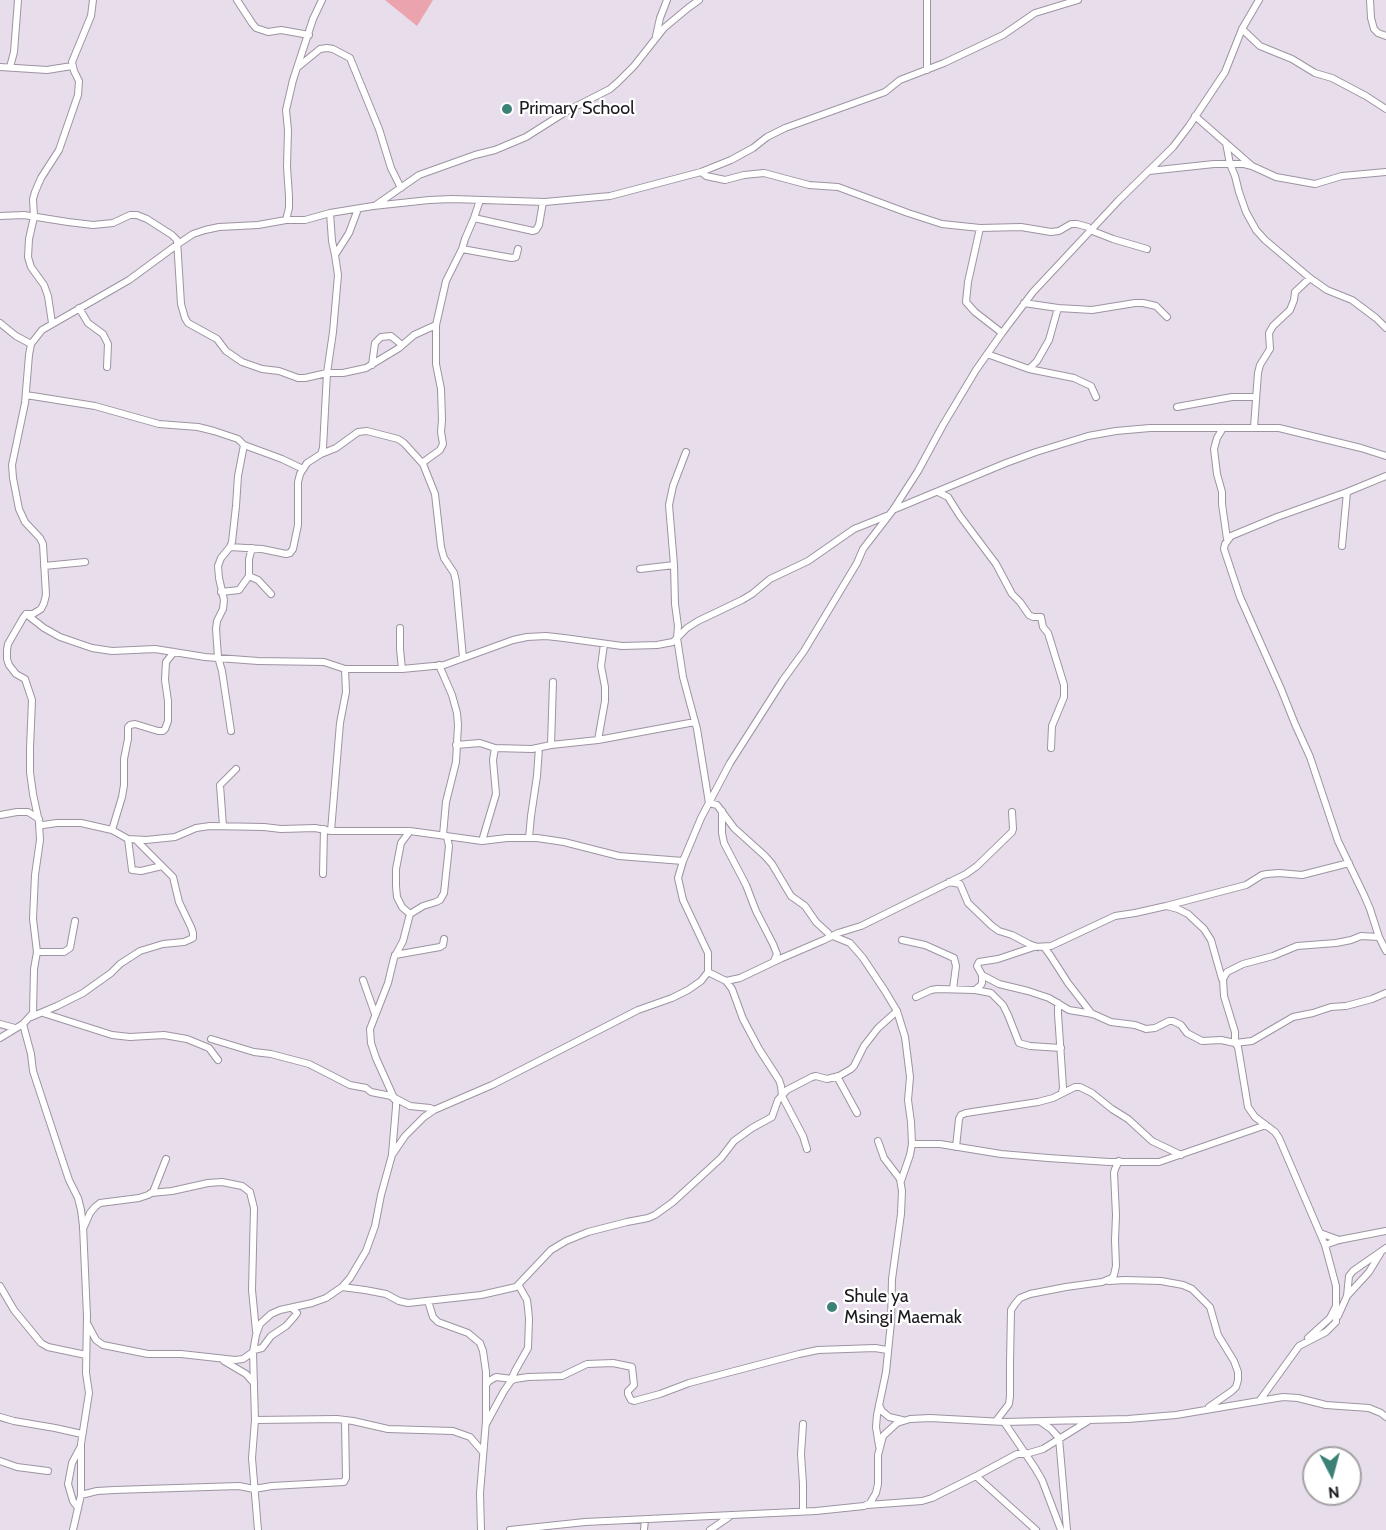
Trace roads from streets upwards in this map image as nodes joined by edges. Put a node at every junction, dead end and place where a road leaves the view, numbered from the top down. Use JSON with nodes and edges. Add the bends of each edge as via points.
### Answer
{"nodes":[{"id":1,"x":18,"y":0,"type":"edge"},
{"id":2,"x":93,"y":0,"type":"edge"},
{"id":3,"x":237,"y":0,"type":"edge"},
{"id":4,"x":322,"y":0,"type":"edge"},
{"id":5,"x":667,"y":0,"type":"edge"},
{"id":6,"x":699,"y":0,"type":"edge"},
{"id":7,"x":927,"y":0,"type":"edge"},
{"id":8,"x":1078,"y":0,"type":"edge"},
{"id":9,"x":1259,"y":0,"type":"edge"},
{"id":10,"x":1370,"y":0,"type":"edge"},
{"id":11,"x":1242,"y":29,"type":"junction"},
{"id":12,"x":309,"y":34,"type":"junction"},
{"id":13,"x":1386,"y":36,"type":"edge"},
{"id":14,"x":656,"y":39,"type":"junction"},
{"id":15,"x":72,"y":66,"type":"junction"},
{"id":16,"x":0,"y":67,"type":"edge"},
{"id":17,"x":298,"y":67,"type":"junction"},
{"id":18,"x":10,"y":68,"type":"junction"},
{"id":19,"x":927,"y":70,"type":"junction"},
{"id":20,"x":1386,"y":109,"type":"edge"},
{"id":21,"x":1195,"y":116,"type":"junction"},
{"id":22,"x":1226,"y":143,"type":"junction"},
{"id":23,"x":1230,"y":164,"type":"junction"},
{"id":24,"x":1252,"y":166,"type":"junction"},
{"id":25,"x":1149,"y":171,"type":"junction"},
{"id":26,"x":701,"y":172,"type":"junction"},
{"id":27,"x":1386,"y":172,"type":"edge"},
{"id":28,"x":400,"y":188,"type":"junction"},
{"id":29,"x":480,"y":200,"type":"junction"},
{"id":30,"x":543,"y":202,"type":"junction"},
{"id":31,"x":374,"y":207,"type":"junction"},
{"id":32,"x":358,"y":209,"type":"junction"},
{"id":33,"x":330,"y":213,"type":"junction"},
{"id":34,"x":0,"y":216,"type":"edge"},
{"id":35,"x":34,"y":217,"type":"junction"},
{"id":36,"x":474,"y":218,"type":"junction"},
{"id":37,"x":285,"y":220,"type":"junction"},
{"id":38,"x":980,"y":228,"type":"junction"},
{"id":39,"x":1090,"y":230,"type":"junction"},
{"id":40,"x":177,"y":244,"type":"junction"},
{"id":41,"x":462,"y":249,"type":"junction"},
{"id":42,"x":518,"y":249,"type":"dead end"},
{"id":43,"x":1147,"y":249,"type":"dead end"},
{"id":44,"x":336,"y":255,"type":"junction"},
{"id":45,"x":1310,"y":278,"type":"junction"},
{"id":46,"x":1024,"y":303,"type":"junction"},
{"id":47,"x":79,"y":308,"type":"junction"},
{"id":48,"x":1058,"y":308,"type":"junction"},
{"id":49,"x":1167,"y":316,"type":"dead end"},
{"id":50,"x":0,"y":323,"type":"edge"},
{"id":51,"x":52,"y":323,"type":"junction"},
{"id":52,"x":436,"y":325,"type":"junction"},
{"id":53,"x":1386,"y":328,"type":"edge"},
{"id":54,"x":1002,"y":333,"type":"junction"},
{"id":55,"x":31,"y":344,"type":"junction"},
{"id":56,"x":402,"y":345,"type":"junction"},
{"id":57,"x":987,"y":354,"type":"junction"},
{"id":58,"x":372,"y":365,"type":"junction"},
{"id":59,"x":107,"y":367,"type":"dead end"},
{"id":60,"x":1029,"y":369,"type":"junction"},
{"id":61,"x":327,"y":373,"type":"junction"},
{"id":62,"x":26,"y":395,"type":"junction"},
{"id":63,"x":1096,"y":397,"type":"dead end"},
{"id":64,"x":1256,"y":397,"type":"junction"},
{"id":65,"x":1177,"y":407,"type":"dead end"},
{"id":66,"x":1254,"y":427,"type":"junction"},
{"id":67,"x":1222,"y":428,"type":"junction"},
{"id":68,"x":244,"y":445,"type":"junction"},
{"id":69,"x":686,"y":452,"type":"dead end"},
{"id":70,"x":321,"y":454,"type":"junction"},
{"id":71,"x":1386,"y":456,"type":"edge"},
{"id":72,"x":422,"y":463,"type":"junction"},
{"id":73,"x":303,"y":469,"type":"junction"},
{"id":74,"x":1386,"y":476,"type":"edge"},
{"id":75,"x":938,"y":492,"type":"junction"},
{"id":76,"x":1347,"y":492,"type":"junction"},
{"id":77,"x":891,"y":512,"type":"junction"},
{"id":78,"x":1227,"y":539,"type":"junction"},
{"id":79,"x":1342,"y":546,"type":"dead end"},
{"id":80,"x":230,"y":547,"type":"junction"},
{"id":81,"x":252,"y":548,"type":"junction"},
{"id":82,"x":85,"y":562,"type":"dead end"},
{"id":83,"x":674,"y":565,"type":"junction"},
{"id":84,"x":44,"y":566,"type":"junction"},
{"id":85,"x":640,"y":569,"type":"dead end"},
{"id":86,"x":249,"y":576,"type":"junction"},
{"id":87,"x":221,"y":592,"type":"junction"},
{"id":88,"x":272,"y":594,"type":"dead end"},
{"id":89,"x":26,"y":614,"type":"junction"},
{"id":90,"x":400,"y":628,"type":"dead end"},
{"id":91,"x":677,"y":638,"type":"junction"},
{"id":92,"x":604,"y":644,"type":"junction"},
{"id":93,"x":0,"y":646,"type":"edge"},
{"id":94,"x":8,"y":646,"type":"junction"},
{"id":95,"x":174,"y":652,"type":"junction"},
{"id":96,"x":218,"y":657,"type":"junction"},
{"id":97,"x":463,"y":658,"type":"junction"},
{"id":98,"x":439,"y":665,"type":"junction"},
{"id":99,"x":345,"y":669,"type":"junction"},
{"id":100,"x":402,"y":669,"type":"junction"},
{"id":101,"x":553,"y":682,"type":"dead end"},
{"id":102,"x":695,"y":722,"type":"junction"},
{"id":103,"x":231,"y":731,"type":"dead end"},
{"id":104,"x":598,"y":740,"type":"junction"},
{"id":105,"x":456,"y":745,"type":"junction"},
{"id":106,"x":551,"y":745,"type":"junction"},
{"id":107,"x":495,"y":748,"type":"junction"},
{"id":108,"x":539,"y":748,"type":"junction"},
{"id":109,"x":1052,"y":748,"type":"dead end"},
{"id":110,"x":236,"y":769,"type":"dead end"},
{"id":111,"x":710,"y":803,"type":"junction"},
{"id":112,"x":722,"y":811,"type":"junction"},
{"id":113,"x":1012,"y":812,"type":"dead end"},
{"id":114,"x":0,"y":815,"type":"edge"},
{"id":115,"x":39,"y":821,"type":"junction"},
{"id":116,"x":223,"y":826,"type":"junction"},
{"id":117,"x":112,"y":830,"type":"junction"},
{"id":118,"x":328,"y":830,"type":"junction"},
{"id":119,"x":410,"y":831,"type":"junction"},
{"id":120,"x":445,"y":836,"type":"junction"},
{"id":121,"x":529,"y":838,"type":"junction"},
{"id":122,"x":132,"y":840,"type":"junction"},
{"id":123,"x":482,"y":841,"type":"junction"},
{"id":124,"x":682,"y":861,"type":"junction"},
{"id":125,"x":1348,"y":863,"type":"junction"},
{"id":126,"x":162,"y":866,"type":"junction"},
{"id":127,"x":323,"y":874,"type":"dead end"},
{"id":128,"x":948,"y":882,"type":"junction"},
{"id":129,"x":1166,"y":906,"type":"junction"},
{"id":130,"x":410,"y":914,"type":"junction"},
{"id":131,"x":75,"y":921,"type":"dead end"},
{"id":132,"x":831,"y":937,"type":"junction"},
{"id":133,"x":1379,"y":937,"type":"junction"},
{"id":134,"x":444,"y":939,"type":"dead end"},
{"id":135,"x":902,"y":940,"type":"dead end"},
{"id":136,"x":1041,"y":947,"type":"junction"},
{"id":137,"x":1386,"y":951,"type":"edge"},
{"id":138,"x":37,"y":952,"type":"junction"},
{"id":139,"x":395,"y":955,"type":"junction"},
{"id":140,"x":774,"y":962,"type":"junction"},
{"id":141,"x":708,"y":972,"type":"junction"},
{"id":142,"x":982,"y":975,"type":"junction"},
{"id":143,"x":363,"y":980,"type":"dead end"},
{"id":144,"x":1222,"y":980,"type":"junction"},
{"id":145,"x":726,"y":981,"type":"junction"},
{"id":146,"x":999,"y":984,"type":"junction"},
{"id":147,"x":978,"y":987,"type":"junction"},
{"id":148,"x":953,"y":989,"type":"junction"},
{"id":149,"x":1386,"y":993,"type":"edge"},
{"id":150,"x":916,"y":997,"type":"dead end"},
{"id":151,"x":1058,"y":1003,"type":"junction"},
{"id":152,"x":897,"y":1011,"type":"junction"},
{"id":153,"x":42,"y":1013,"type":"junction"},
{"id":154,"x":375,"y":1014,"type":"junction"},
{"id":155,"x":1093,"y":1014,"type":"junction"},
{"id":156,"x":31,"y":1017,"type":"junction"},
{"id":157,"x":0,"y":1024,"type":"edge"},
{"id":158,"x":23,"y":1024,"type":"junction"},
{"id":159,"x":15,"y":1028,"type":"junction"},
{"id":160,"x":0,"y":1038,"type":"edge"},
{"id":161,"x":211,"y":1038,"type":"dead end"},
{"id":162,"x":1234,"y":1043,"type":"junction"},
{"id":163,"x":1061,"y":1047,"type":"junction"},
{"id":164,"x":218,"y":1060,"type":"dead end"},
{"id":165,"x":836,"y":1077,"type":"junction"},
{"id":166,"x":1062,"y":1093,"type":"junction"},
{"id":167,"x":782,"y":1095,"type":"junction"},
{"id":168,"x":393,"y":1097,"type":"junction"},
{"id":169,"x":434,"y":1110,"type":"junction"},
{"id":170,"x":857,"y":1113,"type":"dead end"},
{"id":171,"x":1266,"y":1125,"type":"junction"},
{"id":172,"x":878,"y":1141,"type":"dead end"},
{"id":173,"x":912,"y":1144,"type":"junction"},
{"id":174,"x":956,"y":1147,"type":"junction"},
{"id":175,"x":807,"y":1149,"type":"dead end"},
{"id":176,"x":392,"y":1155,"type":"junction"},
{"id":177,"x":1181,"y":1155,"type":"junction"},
{"id":178,"x":166,"y":1159,"type":"dead end"},
{"id":179,"x":1119,"y":1161,"type":"junction"},
{"id":180,"x":901,"y":1182,"type":"junction"},
{"id":181,"x":151,"y":1193,"type":"junction"},
{"id":182,"x":83,"y":1230,"type":"junction"},
{"id":183,"x":1386,"y":1232,"type":"edge"},
{"id":184,"x":1320,"y":1233,"type":"junction"},
{"id":185,"x":1339,"y":1240,"type":"junction"},
{"id":186,"x":1325,"y":1245,"type":"junction"},
{"id":187,"x":1383,"y":1250,"type":"edge"},
{"id":188,"x":1102,"y":1282,"type":"junction"},
{"id":189,"x":0,"y":1286,"type":"edge"},
{"id":190,"x":519,"y":1286,"type":"junction"},
{"id":191,"x":342,"y":1287,"type":"junction"},
{"id":192,"x":1347,"y":1296,"type":"junction"},
{"id":193,"x":428,"y":1301,"type":"junction"},
{"id":194,"x":1335,"y":1307,"type":"junction"},
{"id":195,"x":292,"y":1308,"type":"junction"},
{"id":196,"x":1337,"y":1318,"type":"junction"},
{"id":197,"x":87,"y":1322,"type":"junction"},
{"id":198,"x":256,"y":1335,"type":"junction"},
{"id":199,"x":1299,"y":1346,"type":"junction"},
{"id":200,"x":888,"y":1350,"type":"junction"},
{"id":201,"x":254,"y":1351,"type":"junction"},
{"id":202,"x":86,"y":1354,"type":"junction"},
{"id":203,"x":220,"y":1359,"type":"junction"},
{"id":204,"x":511,"y":1380,"type":"junction"},
{"id":205,"x":255,"y":1384,"type":"junction"},
{"id":206,"x":485,"y":1385,"type":"junction"},
{"id":207,"x":1260,"y":1400,"type":"junction"},
{"id":208,"x":879,"y":1405,"type":"junction"},
{"id":209,"x":1207,"y":1409,"type":"junction"},
{"id":210,"x":0,"y":1417,"type":"edge"},
{"id":211,"x":1386,"y":1417,"type":"edge"},
{"id":212,"x":255,"y":1420,"type":"junction"},
{"id":213,"x":345,"y":1420,"type":"junction"},
{"id":214,"x":904,"y":1420,"type":"junction"},
{"id":215,"x":996,"y":1421,"type":"junction"},
{"id":216,"x":1089,"y":1421,"type":"junction"},
{"id":217,"x":1004,"y":1422,"type":"junction"},
{"id":218,"x":1040,"y":1422,"type":"junction"},
{"id":219,"x":486,"y":1424,"type":"junction"},
{"id":220,"x":803,"y":1424,"type":"dead end"},
{"id":221,"x":82,"y":1434,"type":"junction"},
{"id":222,"x":1059,"y":1438,"type":"junction"},
{"id":223,"x":81,"y":1448,"type":"junction"},
{"id":224,"x":880,"y":1449,"type":"junction"},
{"id":225,"x":483,"y":1452,"type":"junction"},
{"id":226,"x":1026,"y":1454,"type":"junction"},
{"id":227,"x":0,"y":1461,"type":"edge"},
{"id":228,"x":48,"y":1471,"type":"dead end"},
{"id":229,"x":976,"y":1476,"type":"junction"},
{"id":230,"x":254,"y":1489,"type":"junction"},
{"id":231,"x":81,"y":1496,"type":"junction"},
{"id":232,"x":867,"y":1505,"type":"junction"},
{"id":233,"x":78,"y":1508,"type":"junction"},
{"id":234,"x":803,"y":1512,"type":"junction"},
{"id":235,"x":730,"y":1515,"type":"junction"},
{"id":236,"x":645,"y":1520,"type":"junction"},
{"id":237,"x":73,"y":1530,"type":"edge"},
{"id":238,"x":258,"y":1530,"type":"edge"},
{"id":239,"x":481,"y":1530,"type":"edge"},
{"id":240,"x":510,"y":1530,"type":"edge"},
{"id":241,"x":644,"y":1530,"type":"edge"},
{"id":242,"x":710,"y":1530,"type":"edge"},
{"id":243,"x":1036,"y":1530,"type":"edge"},
{"id":244,"x":1061,"y":1530,"type":"edge"},
{"id":245,"x":1067,"y":1530,"type":"edge"}],
"edges":[{"from":1,"to":18,"type":"street"},
{"from":2,"to":15,"type":"street"},
{"from":3,"to":12,"type":"street","via":[[256,28]]},
{"from":4,"to":12,"type":"street"},
{"from":5,"to":14,"type":"street"},
{"from":6,"to":14,"type":"street"},
{"from":7,"to":19,"type":"street"},
{"from":8,"to":19,"type":"street","via":[[1031,15],[1004,35]]},
{"from":9,"to":11,"type":"street"},
{"from":10,"to":13,"type":"street","via":[[1374,29]]},
{"from":11,"to":20,"type":"street","via":[[1260,46],[1332,78]]},
{"from":11,"to":21,"type":"street","via":[[1225,72]]},
{"from":12,"to":17,"type":"street"},
{"from":14,"to":28,"type":"street","via":[[610,89],[526,137],[419,176]]},
{"from":15,"to":18,"type":"street","via":[[47,70]]},
{"from":15,"to":35,"type":"street","via":[[79,81],[78,95],[64,139],[35,192]]},
{"from":16,"to":18,"type":"street"},
{"from":17,"to":28,"type":"street","via":[[320,49],[333,49],[350,58]]},
{"from":17,"to":37,"type":"street","via":[[286,110],[289,208]]},
{"from":19,"to":26,"type":"street","via":[[900,80],[885,92],[785,128],[731,160]]},
{"from":21,"to":22,"type":"street"},
{"from":21,"to":25,"type":"street","via":[[1173,147]]},
{"from":22,"to":23,"type":"street"},
{"from":22,"to":24,"type":"street"},
{"from":23,"to":24,"type":"street"},
{"from":23,"to":25,"type":"street"},
{"from":23,"to":45,"type":"street","via":[[1256,230]]},
{"from":24,"to":27,"type":"street","via":[[1276,177],[1315,184],[1342,176]]},
{"from":25,"to":39,"type":"street"},
{"from":26,"to":30,"type":"street","via":[[610,196]]},
{"from":26,"to":38,"type":"street","via":[[725,180],[764,173],[809,185],[838,187],[942,224]]},
{"from":28,"to":31,"type":"street"},
{"from":29,"to":30,"type":"street"},
{"from":29,"to":31,"type":"street","via":[[429,200]]},
{"from":29,"to":36,"type":"street"},
{"from":30,"to":36,"type":"street","via":[[539,225],[533,231]]},
{"from":31,"to":32,"type":"street"},
{"from":32,"to":33,"type":"street"},
{"from":32,"to":44,"type":"street"},
{"from":33,"to":37,"type":"street","via":[[305,220]]},
{"from":33,"to":44,"type":"street"},
{"from":34,"to":35,"type":"street"},
{"from":35,"to":40,"type":"street","via":[[100,225],[138,215],[174,236]]},
{"from":35,"to":51,"type":"street","via":[[28,257],[44,285]]},
{"from":36,"to":41,"type":"street"},
{"from":37,"to":40,"type":"street","via":[[219,227],[193,234]]},
{"from":38,"to":39,"type":"street","via":[[1021,227],[1051,232],[1077,224]]},
{"from":38,"to":54,"type":"street","via":[[966,302]]},
{"from":39,"to":43,"type":"street"},
{"from":39,"to":46,"type":"street"},
{"from":40,"to":47,"type":"street","via":[[129,280]]},
{"from":40,"to":61,"type":"street","via":[[181,304],[188,323],[217,339],[234,358],[247,364],[301,379]]},
{"from":41,"to":42,"type":"street","via":[[512,258]]},
{"from":41,"to":52,"type":"street","via":[[446,281]]},
{"from":44,"to":61,"type":"street","via":[[338,275]]},
{"from":45,"to":53,"type":"street","via":[[1352,300]]},
{"from":45,"to":64,"type":"street","via":[[1295,292],[1290,310],[1270,330],[1270,349],[1260,365]]},
{"from":46,"to":48,"type":"street"},
{"from":46,"to":54,"type":"street"},
{"from":47,"to":51,"type":"street"},
{"from":47,"to":59,"type":"street","via":[[88,322],[104,334],[108,344]]},
{"from":48,"to":49,"type":"street","via":[[1092,310],[1143,303],[1156,306]]},
{"from":48,"to":60,"type":"street","via":[[1049,340]]},
{"from":50,"to":55,"type":"street"},
{"from":51,"to":55,"type":"street"},
{"from":52,"to":56,"type":"street"},
{"from":52,"to":72,"type":"street","via":[[443,444]]},
{"from":54,"to":57,"type":"street"},
{"from":55,"to":62,"type":"street"},
{"from":56,"to":58,"type":"street"},
{"from":56,"to":58,"type":"street","via":[[391,336],[381,337],[375,343]]},
{"from":57,"to":60,"type":"street"},
{"from":57,"to":77,"type":"street"},
{"from":58,"to":61,"type":"street"},
{"from":60,"to":63,"type":"street","via":[[1085,382]]},
{"from":61,"to":70,"type":"street"},
{"from":62,"to":68,"type":"street","via":[[95,406],[159,424],[205,428]]},
{"from":62,"to":84,"type":"street","via":[[13,478],[19,509],[43,544]]},
{"from":64,"to":65,"type":"street","via":[[1232,397]]},
{"from":64,"to":66,"type":"street"},
{"from":66,"to":67,"type":"street"},
{"from":66,"to":71,"type":"street","via":[[1290,430]]},
{"from":67,"to":75,"type":"street","via":[[1116,430],[1088,436],[1006,462]]},
{"from":67,"to":78,"type":"street","via":[[1214,449]]},
{"from":68,"to":73,"type":"street"},
{"from":68,"to":80,"type":"street"},
{"from":69,"to":83,"type":"street","via":[[669,505]]},
{"from":70,"to":72,"type":"street","via":[[358,432],[367,431],[404,443]]},
{"from":70,"to":73,"type":"street"},
{"from":72,"to":97,"type":"street","via":[[435,494],[441,548],[456,582]]},
{"from":73,"to":81,"type":"street","via":[[298,482],[298,525],[290,554]]},
{"from":74,"to":76,"type":"street"},
{"from":75,"to":77,"type":"street"},
{"from":75,"to":109,"type":"street","via":[[948,496],[1029,615],[1041,617],[1064,685],[1064,697],[1052,726]]},
{"from":76,"to":78,"type":"street","via":[[1277,516]]},
{"from":76,"to":79,"type":"street"},
{"from":77,"to":91,"type":"street","via":[[854,529],[742,600],[698,621]]},
{"from":77,"to":111,"type":"street","via":[[863,549],[804,651],[730,763]]},
{"from":78,"to":125,"type":"street","via":[[1225,555],[1240,597],[1310,757]]},
{"from":80,"to":81,"type":"street"},
{"from":80,"to":87,"type":"street","via":[[218,566]]},
{"from":81,"to":86,"type":"street"},
{"from":82,"to":84,"type":"street"},
{"from":83,"to":85,"type":"street"},
{"from":83,"to":91,"type":"street"},
{"from":84,"to":89,"type":"street","via":[[44,603],[37,612]]},
{"from":86,"to":87,"type":"street","via":[[239,590]]},
{"from":86,"to":88,"type":"street"},
{"from":87,"to":96,"type":"street","via":[[224,600],[216,629]]},
{"from":89,"to":94,"type":"street"},
{"from":89,"to":95,"type":"street","via":[[60,637],[92,648]]},
{"from":90,"to":100,"type":"street"},
{"from":91,"to":92,"type":"street","via":[[670,643],[645,646]]},
{"from":91,"to":102,"type":"street"},
{"from":92,"to":97,"type":"street","via":[[526,637]]},
{"from":92,"to":104,"type":"street","via":[[601,666],[605,701]]},
{"from":93,"to":94,"type":"street"},
{"from":94,"to":115,"type":"street","via":[[9,665],[25,679],[32,700],[30,772]]},
{"from":95,"to":96,"type":"street"},
{"from":95,"to":117,"type":"street","via":[[166,662],[165,729],[163,732],[135,724],[128,727],[123,791]]},
{"from":96,"to":99,"type":"street","via":[[324,663]]},
{"from":96,"to":103,"type":"street"},
{"from":97,"to":98,"type":"street"},
{"from":98,"to":100,"type":"street"},
{"from":98,"to":105,"type":"street","via":[[458,716]]},
{"from":99,"to":100,"type":"street"},
{"from":99,"to":118,"type":"street","via":[[346,692]]},
{"from":101,"to":106,"type":"street"},
{"from":102,"to":104,"type":"street"},
{"from":102,"to":111,"type":"street"},
{"from":104,"to":106,"type":"street"},
{"from":105,"to":107,"type":"street","via":[[480,743]]},
{"from":105,"to":120,"type":"street","via":[[446,802]]},
{"from":106,"to":108,"type":"street"},
{"from":107,"to":108,"type":"street"},
{"from":107,"to":123,"type":"street","via":[[496,794]]},
{"from":108,"to":121,"type":"street"},
{"from":110,"to":116,"type":"street","via":[[220,785]]},
{"from":111,"to":112,"type":"street"},
{"from":111,"to":124,"type":"street"},
{"from":112,"to":132,"type":"street","via":[[734,828],[765,856],[791,896],[805,906]]},
{"from":112,"to":140,"type":"street","via":[[723,843],[776,949]]},
{"from":113,"to":128,"type":"street","via":[[1013,829],[1005,841],[966,874]]},
{"from":114,"to":115,"type":"street","via":[[28,812]]},
{"from":115,"to":117,"type":"street","via":[[43,825],[81,824]]},
{"from":115,"to":138,"type":"street","via":[[33,919]]},
{"from":116,"to":118,"type":"street"},
{"from":116,"to":122,"type":"street","via":[[198,827],[175,837]]},
{"from":117,"to":122,"type":"street"},
{"from":118,"to":119,"type":"street"},
{"from":118,"to":127,"type":"street"},
{"from":119,"to":120,"type":"street"},
{"from":119,"to":130,"type":"street","via":[[401,843],[396,886],[402,908]]},
{"from":120,"to":123,"type":"street"},
{"from":120,"to":130,"type":"street","via":[[449,846],[444,893],[440,900]]},
{"from":121,"to":123,"type":"street"},
{"from":121,"to":124,"type":"street","via":[[619,856]]},
{"from":122,"to":126,"type":"street"},
{"from":122,"to":126,"type":"street","via":[[132,870]]},
{"from":124,"to":141,"type":"street","via":[[678,878],[683,900],[708,953]]},
{"from":125,"to":129,"type":"street","via":[[1302,875],[1262,875],[1246,885]]},
{"from":125,"to":133,"type":"street"},
{"from":126,"to":153,"type":"street","via":[[173,877],[193,938],[140,951],[83,993]]},
{"from":128,"to":132,"type":"street"},
{"from":128,"to":136,"type":"street","via":[[960,884],[968,903],[999,931]]},
{"from":129,"to":136,"type":"street","via":[[1115,916]]},
{"from":129,"to":144,"type":"street","via":[[1188,914],[1204,929]]},
{"from":130,"to":139,"type":"street"},
{"from":131,"to":138,"type":"street","via":[[70,948],[64,952]]},
{"from":132,"to":140,"type":"street"},
{"from":132,"to":152,"type":"street","via":[[856,949]]},
{"from":133,"to":137,"type":"street"},
{"from":133,"to":144,"type":"street","via":[[1297,946],[1243,964],[1227,972]]},
{"from":134,"to":139,"type":"street","via":[[440,947]]},
{"from":135,"to":148,"type":"street","via":[[954,958]]},
{"from":136,"to":142,"type":"street","via":[[981,961],[977,966]]},
{"from":136,"to":155,"type":"street"},
{"from":138,"to":156,"type":"street"},
{"from":139,"to":154,"type":"street"},
{"from":140,"to":145,"type":"street"},
{"from":141,"to":145,"type":"street"},
{"from":141,"to":169,"type":"street","via":[[688,990],[638,1010],[492,1085]]},
{"from":142,"to":146,"type":"street"},
{"from":142,"to":147,"type":"street"},
{"from":143,"to":154,"type":"street"},
{"from":144,"to":162,"type":"street","via":[[1235,1032]]},
{"from":145,"to":167,"type":"street","via":[[782,1086]]},
{"from":146,"to":147,"type":"street"},
{"from":146,"to":151,"type":"street"},
{"from":147,"to":148,"type":"street"},
{"from":147,"to":163,"type":"street","via":[[1004,1005],[1019,1043]]},
{"from":148,"to":150,"type":"street","via":[[931,990]]},
{"from":149,"to":162,"type":"street","via":[[1293,1017],[1252,1041]]},
{"from":151,"to":155,"type":"street","via":[[1069,1010]]},
{"from":151,"to":163,"type":"street"},
{"from":152,"to":165,"type":"street","via":[[878,1028],[854,1066]]},
{"from":152,"to":173,"type":"street","via":[[908,1051]]},
{"from":153,"to":156,"type":"street"},
{"from":153,"to":164,"type":"street","via":[[112,1035],[188,1039],[209,1048]]},
{"from":154,"to":168,"type":"street","via":[[369,1029],[371,1043]]},
{"from":155,"to":162,"type":"street","via":[[1146,1029],[1173,1022],[1200,1041]]},
{"from":156,"to":158,"type":"street"},
{"from":157,"to":159,"type":"street"},
{"from":158,"to":159,"type":"street"},
{"from":158,"to":182,"type":"street","via":[[41,1097],[78,1198]]},
{"from":159,"to":160,"type":"street"},
{"from":161,"to":168,"type":"street","via":[[309,1064],[350,1085]]},
{"from":162,"to":171,"type":"street","via":[[1238,1047],[1248,1107]]},
{"from":163,"to":166,"type":"street"},
{"from":165,"to":167,"type":"street","via":[[812,1077]]},
{"from":165,"to":170,"type":"street"},
{"from":166,"to":174,"type":"street","via":[[1038,1102],[962,1115]]},
{"from":166,"to":177,"type":"street","via":[[1080,1087],[1128,1119],[1152,1141]]},
{"from":167,"to":175,"type":"street"},
{"from":167,"to":190,"type":"street","via":[[772,1117],[734,1140],[721,1158],[673,1202],[651,1217],[566,1241],[551,1250]]},
{"from":168,"to":169,"type":"street","via":[[410,1106]]},
{"from":168,"to":176,"type":"street","via":[[396,1107]]},
{"from":169,"to":176,"type":"street","via":[[415,1125]]},
{"from":171,"to":177,"type":"street"},
{"from":171,"to":184,"type":"street","via":[[1279,1138]]},
{"from":172,"to":180,"type":"street","via":[[884,1158]]},
{"from":173,"to":174,"type":"street"},
{"from":173,"to":180,"type":"street"},
{"from":174,"to":179,"type":"street","via":[[1001,1154]]},
{"from":176,"to":191,"type":"street","via":[[366,1251]]},
{"from":177,"to":179,"type":"street","via":[[1160,1162]]},
{"from":178,"to":181,"type":"street"},
{"from":179,"to":188,"type":"street","via":[[1114,1173],[1116,1266],[1112,1278]]},
{"from":180,"to":200,"type":"street"},
{"from":181,"to":182,"type":"street","via":[[100,1203],[90,1213]]},
{"from":181,"to":198,"type":"street","via":[[222,1182],[250,1192],[254,1208],[252,1290]]},
{"from":182,"to":197,"type":"street"},
{"from":183,"to":185,"type":"street"},
{"from":184,"to":185,"type":"street"},
{"from":184,"to":186,"type":"street"},
{"from":185,"to":186,"type":"street"},
{"from":186,"to":194,"type":"street","via":[[1336,1286]]},
{"from":187,"to":192,"type":"street"},
{"from":187,"to":192,"type":"street","via":[[1349,1276]]},
{"from":188,"to":209,"type":"street","via":[[1161,1281],[1184,1285],[1210,1308],[1218,1335],[1234,1361],[1238,1380],[1232,1391]]},
{"from":188,"to":215,"type":"street","via":[[1030,1294],[1015,1304],[1011,1310],[1009,1404]]},
{"from":189,"to":202,"type":"street","via":[[41,1343]]},
{"from":190,"to":193,"type":"street"},
{"from":190,"to":204,"type":"street","via":[[527,1300],[529,1341]]},
{"from":191,"to":193,"type":"street","via":[[382,1293],[405,1303]]},
{"from":191,"to":195,"type":"street","via":[[326,1298]]},
{"from":192,"to":196,"type":"street"},
{"from":193,"to":206,"type":"street","via":[[438,1322],[468,1333],[480,1343]]},
{"from":194,"to":196,"type":"street"},
{"from":194,"to":199,"type":"street","via":[[1330,1318]]},
{"from":195,"to":198,"type":"street","via":[[265,1318]]},
{"from":195,"to":201,"type":"street","via":[[297,1313],[294,1317]]},
{"from":196,"to":199,"type":"street","via":[[1326,1332]]},
{"from":197,"to":202,"type":"street"},
{"from":197,"to":203,"type":"street","via":[[96,1340],[107,1347]]},
{"from":198,"to":201,"type":"street"},
{"from":199,"to":207,"type":"street"},
{"from":200,"to":204,"type":"street","via":[[818,1350],[634,1401],[628,1394],[634,1385],[629,1365],[587,1364],[562,1376]]},
{"from":200,"to":208,"type":"street"},
{"from":201,"to":203,"type":"street","via":[[243,1359]]},
{"from":201,"to":205,"type":"street"},
{"from":202,"to":221,"type":"street","via":[[89,1394]]},
{"from":203,"to":205,"type":"street"},
{"from":204,"to":206,"type":"street","via":[[496,1377]]},
{"from":204,"to":219,"type":"street"},
{"from":205,"to":212,"type":"street"},
{"from":206,"to":219,"type":"street"},
{"from":207,"to":209,"type":"street"},
{"from":207,"to":211,"type":"street","via":[[1298,1398],[1326,1405],[1369,1408]]},
{"from":208,"to":214,"type":"street","via":[[889,1417]]},
{"from":208,"to":224,"type":"street","via":[[876,1427]]},
{"from":209,"to":216,"type":"street"},
{"from":210,"to":221,"type":"street"},
{"from":212,"to":213,"type":"street"},
{"from":212,"to":230,"type":"street"},
{"from":213,"to":225,"type":"street","via":[[388,1429],[462,1433]]},
{"from":213,"to":230,"type":"street","via":[[345,1481]]},
{"from":214,"to":215,"type":"street"},
{"from":214,"to":224,"type":"street","via":[[883,1436]]},
{"from":215,"to":217,"type":"street"},
{"from":216,"to":218,"type":"street"},
{"from":216,"to":222,"type":"street"},
{"from":217,"to":218,"type":"street"},
{"from":217,"to":226,"type":"street"},
{"from":218,"to":222,"type":"street"},
{"from":219,"to":225,"type":"street"},
{"from":220,"to":234,"type":"street"},
{"from":221,"to":223,"type":"street"},
{"from":222,"to":226,"type":"street"},
{"from":222,"to":245,"type":"street"},
{"from":223,"to":231,"type":"street"},
{"from":223,"to":233,"type":"street","via":[[72,1463],[68,1484]]},
{"from":224,"to":232,"type":"street","via":[[876,1493]]},
{"from":225,"to":239,"type":"street"},
{"from":226,"to":229,"type":"street","via":[[1017,1454]]},
{"from":226,"to":244,"type":"street","via":[[1042,1480]]},
{"from":227,"to":228,"type":"street"},
{"from":229,"to":232,"type":"street","via":[[928,1499]]},
{"from":229,"to":243,"type":"street"},
{"from":230,"to":231,"type":"street","via":[[150,1488],[97,1491]]},
{"from":230,"to":238,"type":"street"},
{"from":231,"to":233,"type":"street"},
{"from":232,"to":234,"type":"street"},
{"from":233,"to":237,"type":"street"},
{"from":234,"to":235,"type":"street"},
{"from":235,"to":236,"type":"street"},
{"from":235,"to":242,"type":"street"},
{"from":236,"to":240,"type":"street"},
{"from":236,"to":241,"type":"street"}]}
